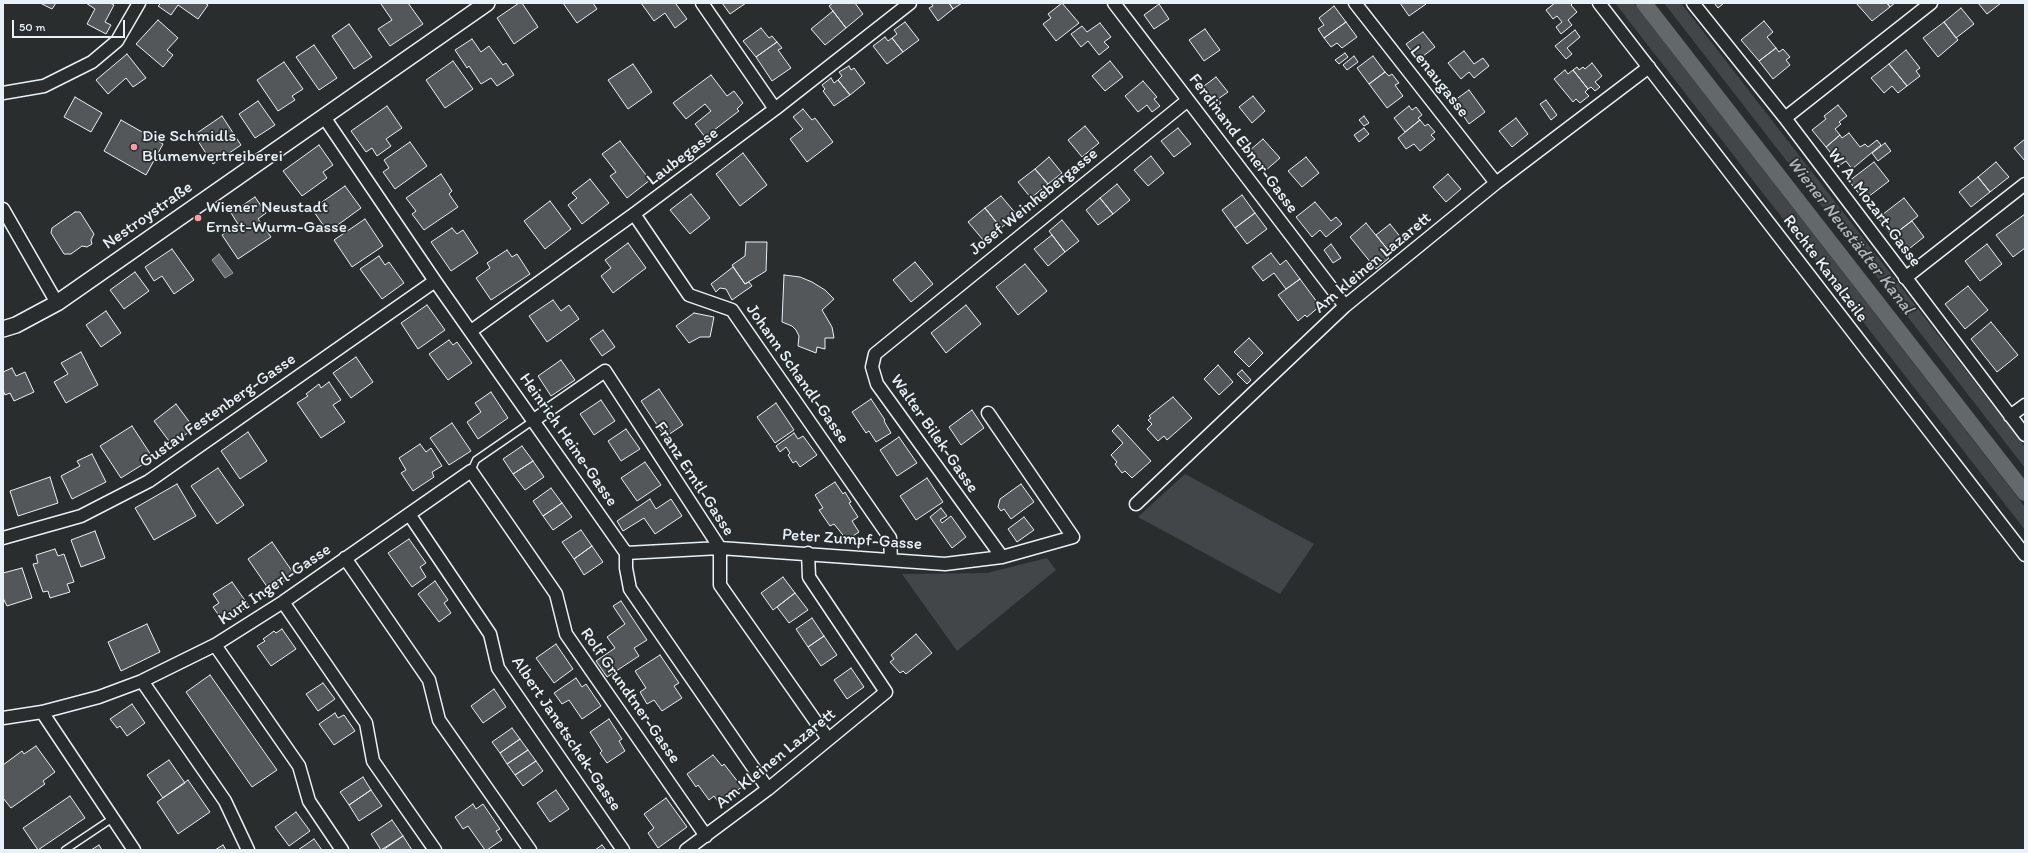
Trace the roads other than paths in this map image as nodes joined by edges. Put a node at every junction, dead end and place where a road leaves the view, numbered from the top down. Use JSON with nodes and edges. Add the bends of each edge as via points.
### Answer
{"nodes":[{"id":1,"x":139,"y":3,"type":"edge"},
{"id":2,"x":487,"y":3,"type":"edge"},
{"id":3,"x":702,"y":3,"type":"edge"},
{"id":4,"x":910,"y":3,"type":"edge"},
{"id":5,"x":1114,"y":3,"type":"edge"},
{"id":6,"x":1355,"y":3,"type":"edge"},
{"id":7,"x":1599,"y":3,"type":"edge"},
{"id":8,"x":1693,"y":3,"type":"edge"},
{"id":9,"x":1931,"y":3,"type":"edge"},
{"id":10,"x":1649,"y":67,"type":"junction"},
{"id":11,"x":3,"y":93,"type":"edge"},
{"id":12,"x":1188,"y":100,"type":"junction"},
{"id":13,"x":775,"y":109,"type":"junction"},
{"id":14,"x":324,"y":117,"type":"junction"},
{"id":15,"x":1785,"y":118,"type":"junction"},
{"id":16,"x":1496,"y":183,"type":"junction"},
{"id":17,"x":2025,"y":184,"type":"edge"},
{"id":18,"x":3,"y":209,"type":"edge"},
{"id":19,"x":634,"y":214,"type":"junction"},
{"id":20,"x":1905,"y":278,"type":"junction"},
{"id":21,"x":435,"y":281,"type":"junction"},
{"id":22,"x":57,"y":303,"type":"junction"},
{"id":23,"x":1345,"y":306,"type":"junction"},
{"id":24,"x":3,"y":330,"type":"edge"},
{"id":25,"x":471,"y":331,"type":"junction"},
{"id":26,"x":901,"y":331,"type":"joint"},
{"id":27,"x":2025,"y":405,"type":"edge"},
{"id":28,"x":988,"y":412,"type":"dead end"},
{"id":29,"x":2010,"y":416,"type":"junction"},
{"id":30,"x":534,"y":420,"type":"junction"},
{"id":31,"x":2025,"y":435,"type":"edge"},
{"id":32,"x":471,"y":471,"type":"junction"},
{"id":33,"x":1136,"y":504,"type":"dead end"},
{"id":34,"x":409,"y":514,"type":"junction"},
{"id":35,"x":3,"y":538,"type":"edge"},
{"id":36,"x":720,"y":548,"type":"junction"},
{"id":37,"x":626,"y":553,"type":"junction"},
{"id":38,"x":808,"y":553,"type":"junction"},
{"id":39,"x":2025,"y":555,"type":"edge"},
{"id":40,"x":1002,"y":557,"type":"junction"},
{"id":41,"x":345,"y":558,"type":"junction"},
{"id":42,"x":891,"y":560,"type":"junction"},
{"id":43,"x":283,"y":602,"type":"junction"},
{"id":44,"x":215,"y":645,"type":"junction"},
{"id":45,"x":142,"y":681,"type":"junction"},
{"id":46,"x":42,"y":712,"type":"junction"},
{"id":47,"x":3,"y":718,"type":"edge"},
{"id":48,"x":828,"y":739,"type":"junction"},
{"id":49,"x":768,"y":789,"type":"junction"},
{"id":50,"x":113,"y":818,"type":"junction"},
{"id":51,"x":706,"y":836,"type":"junction"},
{"id":52,"x":65,"y":850,"type":"edge"},
{"id":53,"x":134,"y":850,"type":"edge"},
{"id":54,"x":248,"y":850,"type":"edge"},
{"id":55,"x":342,"y":850,"type":"edge"},
{"id":56,"x":435,"y":850,"type":"edge"},
{"id":57,"x":530,"y":850,"type":"edge"},
{"id":58,"x":623,"y":850,"type":"edge"},
{"id":59,"x":686,"y":850,"type":"edge"}],
"edges":[{"from":1,"to":11,"type":"street","via":[[117,41],[92,62],[44,86]]},
{"from":2,"to":14,"type":"street","name":"Nestroystraße"},
{"from":3,"to":13,"type":"street"},
{"from":4,"to":13,"type":"street","name":"Laubegasse"},
{"from":5,"to":12,"type":"street","name":"Ferdinand Ebner-Gasse"},
{"from":6,"to":16,"type":"street","name":"Lenaugasse"},
{"from":7,"to":10,"type":"street","name":"Rechte Kanalzeile"},
{"from":8,"to":15,"type":"street","name":"W. A. Mozart-Gasse"},
{"from":9,"to":15,"type":"street"},
{"from":10,"to":16,"type":"street","name":"Am kleinen Lazarett"},
{"from":10,"to":39,"type":"street","name":"Rechte Kanalzeile"},
{"from":12,"to":23,"type":"street","name":"Ferdinand Ebner-Gasse"},
{"from":12,"to":26,"type":"street","name":"Josef Weinhebergasse"},
{"from":13,"to":19,"type":"street","name":"Laubegasse"},
{"from":14,"to":21,"type":"street","name":"Heinrich Heine-Gasse"},
{"from":14,"to":22,"type":"street","name":"Nestroystraße"},
{"from":15,"to":20,"type":"street","name":"W. A. Mozart-Gasse"},
{"from":16,"to":23,"type":"street","name":"Am kleinen Lazarett"},
{"from":17,"to":20,"type":"street"},
{"from":18,"to":22,"type":"street"},
{"from":19,"to":25,"type":"street","name":"Laubegasse"},
{"from":19,"to":42,"type":"street","name":"Johann Schandl-Gasse","via":[[689,296],[732,310],[890,538]]},
{"from":20,"to":29,"type":"street","name":"W. A. Mozart-Gasse"},
{"from":21,"to":25,"type":"street","name":"Heinrich Heine-Gasse"},
{"from":21,"to":35,"type":"street","name":"Gustav Festenberg-Gasse","via":[[149,481],[81,516]]},
{"from":22,"to":24,"type":"street","name":"Nestroystraße"},
{"from":23,"to":33,"type":"street","name":"Am kleinen Lazarett"},
{"from":25,"to":30,"type":"street","name":"Heinrich Heine-Gasse"},
{"from":26,"to":40,"type":"street","name":"Walter Bilek-Gasse","via":[[875,354],[872,368],[877,384]]},
{"from":27,"to":29,"type":"street"},
{"from":28,"to":40,"type":"street","name":"Peter Zumpf-Gasse","via":[[1073,537]]},
{"from":29,"to":31,"type":"street","name":"W. A. Mozart-Gasse"},
{"from":30,"to":32,"type":"lane","name":"Kurt Ingerl-Gasse","via":[[476,460]]},
{"from":30,"to":36,"type":"street","name":"Franz Erntl-Gasse","via":[[605,371]]},
{"from":30,"to":37,"type":"street","name":"Heinrich Heine-Gasse"},
{"from":32,"to":34,"type":"street","name":"Kurt Ingerl-Gasse"},
{"from":32,"to":51,"type":"street","name":"Rolf Grundtner-Gasse","via":[[556,594],[566,634]]},
{"from":34,"to":41,"type":"street","name":"Kurt Ingerl-Gasse"},
{"from":34,"to":58,"type":"street","name":"Albert Janetschek-Gasse","via":[[490,634],[498,668]]},
{"from":36,"to":37,"type":"street","name":"Peter Zumpf-Gasse"},
{"from":36,"to":38,"type":"street","name":"Peter Zumpf-Gasse"},
{"from":36,"to":48,"type":"street","name":"Franz Erntl-Gasse","via":[[720,585]]},
{"from":37,"to":49,"type":"street","via":[[630,589]]},
{"from":38,"to":42,"type":"street","name":"Peter Zumpf-Gasse"},
{"from":38,"to":48,"type":"street","name":"Am Kleinen Lazarett","via":[[809,577],[886,692]]},
{"from":40,"to":42,"type":"street","name":"Peter Zumpf-Gasse","via":[[945,564]]},
{"from":41,"to":43,"type":"street","name":"Kurt Ingerl-Gasse"},
{"from":41,"to":57,"type":"street","via":[[429,680],[439,720]]},
{"from":43,"to":44,"type":"street","name":"Kurt Ingerl-Gasse"},
{"from":43,"to":56,"type":"street","via":[[366,723],[373,761]]},
{"from":44,"to":45,"type":"street","name":"Kurt Ingerl-Gasse"},
{"from":44,"to":55,"type":"street","via":[[300,766],[309,801]]},
{"from":45,"to":46,"type":"street","name":"Kurt Ingerl-Gasse","via":[[99,697]]},
{"from":45,"to":54,"type":"street","via":[[225,802]]},
{"from":46,"to":47,"type":"street","name":"Kurt Ingerl-Gasse"},
{"from":46,"to":50,"type":"street"},
{"from":48,"to":49,"type":"street","name":"Am Kleinen Lazarett"},
{"from":49,"to":51,"type":"street","name":"Am Kleinen Lazarett"},
{"from":50,"to":52,"type":"lane"},
{"from":50,"to":53,"type":"street"},
{"from":51,"to":59,"type":"street","name":"Am Kleinen Lazarett"}]}
